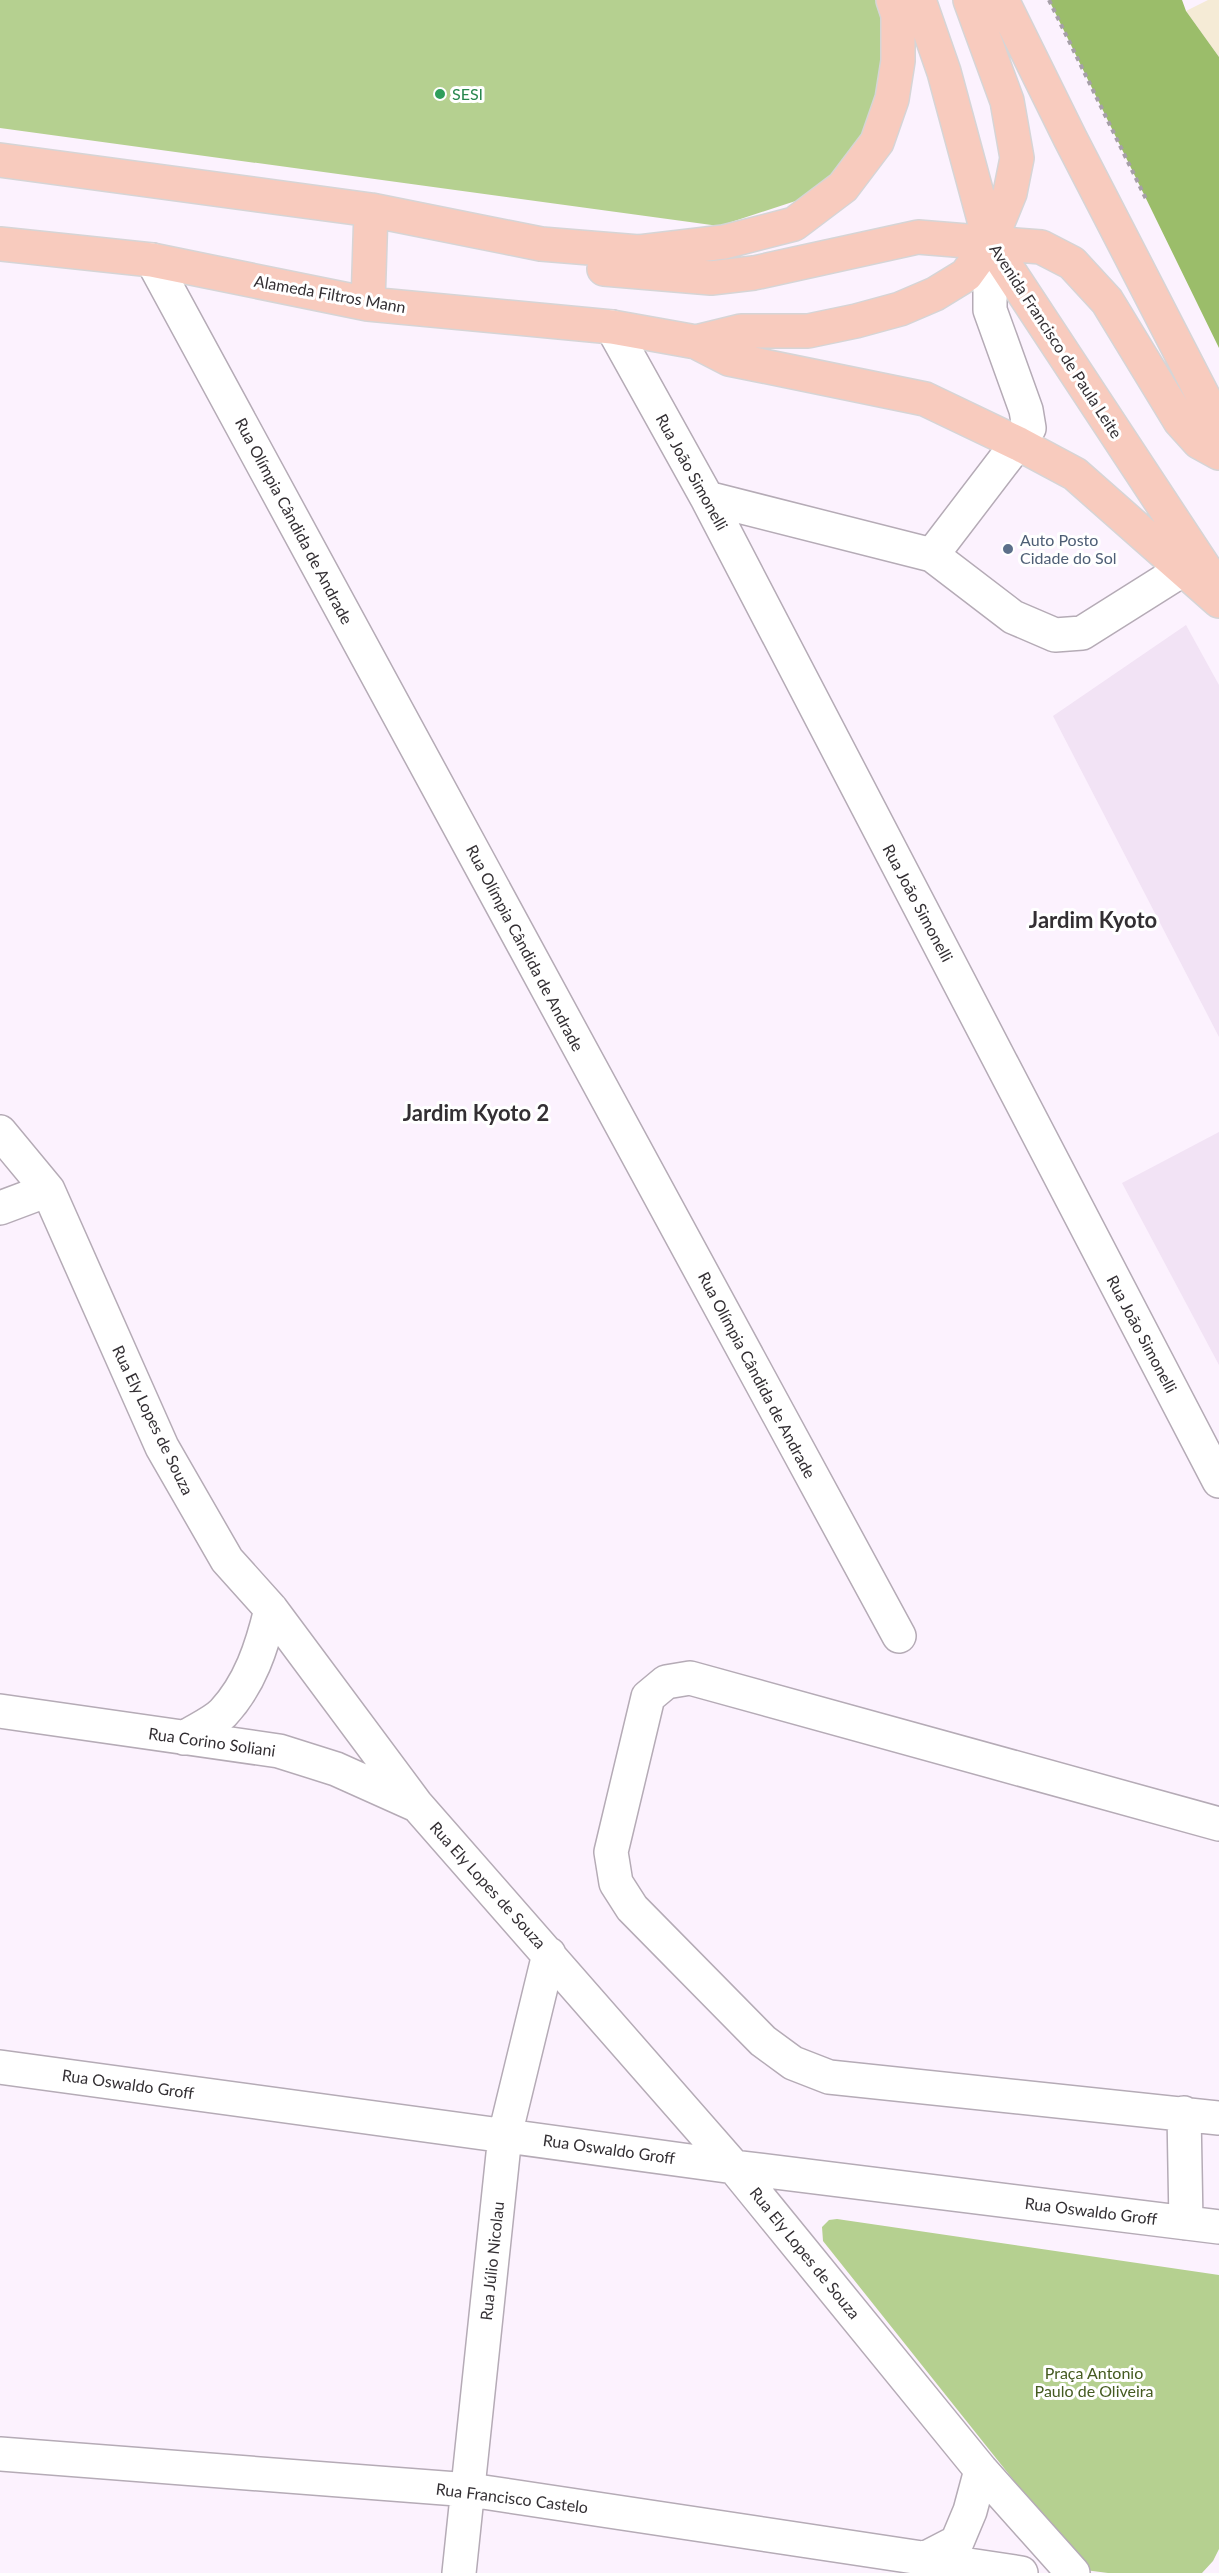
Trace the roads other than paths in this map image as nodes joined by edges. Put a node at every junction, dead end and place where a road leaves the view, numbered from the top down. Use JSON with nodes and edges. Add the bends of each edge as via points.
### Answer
{"nodes":[{"id":1,"x":893,"y":0,"type":"edge"},
{"id":2,"x":919,"y":0,"type":"edge"},
{"id":3,"x":970,"y":0,"type":"edge"},
{"id":4,"x":1002,"y":0,"type":"edge"},
{"id":5,"x":0,"y":160,"type":"edge"},
{"id":6,"x":371,"y":210,"type":"junction"},
{"id":7,"x":990,"y":242,"type":"junction"},
{"id":8,"x":0,"y":244,"type":"edge"},
{"id":9,"x":541,"y":244,"type":"junction"},
{"id":10,"x":152,"y":260,"type":"junction"},
{"id":11,"x":368,"y":304,"type":"junction"},
{"id":12,"x":612,"y":327,"type":"junction"},
{"id":13,"x":696,"y":342,"type":"junction"},
{"id":14,"x":1219,"y":427,"type":"edge"},
{"id":15,"x":1019,"y":444,"type":"junction"},
{"id":16,"x":1219,"y":453,"type":"edge"},
{"id":17,"x":707,"y":498,"type":"junction"},
{"id":18,"x":932,"y":555,"type":"junction"},
{"id":19,"x":1182,"y":570,"type":"junction"},
{"id":20,"x":1219,"y":590,"type":"edge"},
{"id":21,"x":1219,"y":601,"type":"edge"},
{"id":22,"x":0,"y":1132,"type":"edge"},
{"id":23,"x":48,"y":1190,"type":"junction"},
{"id":24,"x":0,"y":1208,"type":"edge"},
{"id":25,"x":1219,"y":1481,"type":"edge"},
{"id":26,"x":271,"y":1609,"type":"junction"},
{"id":27,"x":899,"y":1636,"type":"dead end"},
{"id":28,"x":0,"y":1711,"type":"edge"},
{"id":29,"x":184,"y":1738,"type":"junction"},
{"id":30,"x":416,"y":1804,"type":"junction"},
{"id":31,"x":1219,"y":1824,"type":"edge"},
{"id":32,"x":549,"y":1954,"type":"junction"},
{"id":33,"x":0,"y":2067,"type":"edge"},
{"id":34,"x":1184,"y":2113,"type":"junction"},
{"id":35,"x":1219,"y":2118,"type":"edge"},
{"id":36,"x":504,"y":2135,"type":"junction"},
{"id":37,"x":734,"y":2167,"type":"junction"},
{"id":38,"x":1186,"y":2223,"type":"junction"},
{"id":39,"x":1219,"y":2227,"type":"edge"},
{"id":40,"x":0,"y":2454,"type":"edge"},
{"id":41,"x":981,"y":2470,"type":"junction"},
{"id":42,"x":470,"y":2490,"type":"junction"},
{"id":43,"x":926,"y":2558,"type":"junction"},
{"id":44,"x":459,"y":2573,"type":"edge"},
{"id":45,"x":1021,"y":2573,"type":"edge"},
{"id":46,"x":1073,"y":2573,"type":"edge"}],
"edges":[{"from":1,"to":9,"type":"main road","via":[[898,15],[898,61],[892,99],[877,142],[843,187],[794,224],[724,242],[639,252]]},
{"from":2,"to":7,"type":"main road","name":"Avenida Francisco de Paula Leite","via":[[944,72]]},
{"from":3,"to":7,"type":"main road","via":[[1007,101],[1017,158],[1010,193]]},
{"from":4,"to":14,"type":"main road"},
{"from":5,"to":6,"type":"main road"},
{"from":6,"to":9,"type":"main road"},
{"from":6,"to":11,"type":"main road"},
{"from":7,"to":9,"type":"main road","via":[[918,237],[754,273],[711,278],[602,269]]},
{"from":7,"to":13,"type":"main road","via":[[966,275],[900,309],[808,331],[741,331]]},
{"from":7,"to":15,"type":"street","via":[[990,310],[1029,428]]},
{"from":7,"to":16,"type":"main road","via":[[1041,248],[1072,263],[1107,301],[1180,421],[1199,442]]},
{"from":7,"to":20,"type":"main road","name":"Avenida Francisco de Paula Leite"},
{"from":8,"to":10,"type":"main road","name":"Alameda Filtros Mann"},
{"from":10,"to":11,"type":"main road","name":"Alameda Filtros Mann"},
{"from":10,"to":27,"type":"street","name":"Rua Olímpia Cândida de Andrade"},
{"from":11,"to":12,"type":"main road","name":"Alameda Filtros Mann"},
{"from":12,"to":13,"type":"main road","name":"Alameda Filtros Mann"},
{"from":12,"to":17,"type":"street","name":"Rua João Simonelli"},
{"from":13,"to":15,"type":"main road","via":[[729,360],[926,399]]},
{"from":15,"to":18,"type":"street"},
{"from":15,"to":19,"type":"main road","via":[[1075,474]]},
{"from":17,"to":18,"type":"street"},
{"from":17,"to":25,"type":"street","name":"Rua João Simonelli"},
{"from":18,"to":19,"type":"street","via":[[1013,617],[1055,635],[1082,633]]},
{"from":19,"to":21,"type":"main road"},
{"from":22,"to":23,"type":"street","name":"Rua Ely Lopes de Souza"},
{"from":23,"to":24,"type":"street"},
{"from":23,"to":26,"type":"street","name":"Rua Ely Lopes de Souza","via":[[162,1447],[227,1560]]},
{"from":26,"to":29,"type":"street","via":[[260,1653],[244,1685],[222,1714]]},
{"from":26,"to":30,"type":"street","name":"Rua Ely Lopes de Souza"},
{"from":28,"to":29,"type":"street","name":"Rua Corino Soliani"},
{"from":29,"to":30,"type":"street","name":"Rua Corino Soliani","via":[[279,1751],[336,1769]]},
{"from":30,"to":32,"type":"street","name":"Rua Ely Lopes de Souza"},
{"from":31,"to":34,"type":"street","via":[[690,1678],[666,1682],[648,1697],[611,1852],[616,1883],[632,1908],[763,2041],[793,2063],[829,2077]]},
{"from":32,"to":36,"type":"street","name":"Rua Júlio Nicolau"},
{"from":32,"to":37,"type":"street","name":"Rua Ely Lopes de Souza"},
{"from":33,"to":36,"type":"street","name":"Rua Oswaldo Groff"},
{"from":34,"to":35,"type":"street"},
{"from":34,"to":38,"type":"street"},
{"from":36,"to":37,"type":"street","name":"Rua Oswaldo Groff"},
{"from":36,"to":42,"type":"street","name":"Rua Júlio Nicolau"},
{"from":37,"to":38,"type":"street","name":"Rua Oswaldo Groff"},
{"from":37,"to":41,"type":"street","name":"Rua Ely Lopes de Souza"},
{"from":38,"to":39,"type":"street","name":"Rua Oswaldo Groff"},
{"from":40,"to":42,"type":"street","name":"Rua Francisco Castelo"},
{"from":41,"to":43,"type":"street","via":[[957,2542]]},
{"from":41,"to":46,"type":"street","name":"Rua Ely Lopes de Souza"},
{"from":42,"to":43,"type":"street","name":"Rua Francisco Castelo"},
{"from":42,"to":44,"type":"street","name":"Rua Júlio Nicolau"},
{"from":43,"to":45,"type":"street","name":"Rua Francisco Castelo"}]}
